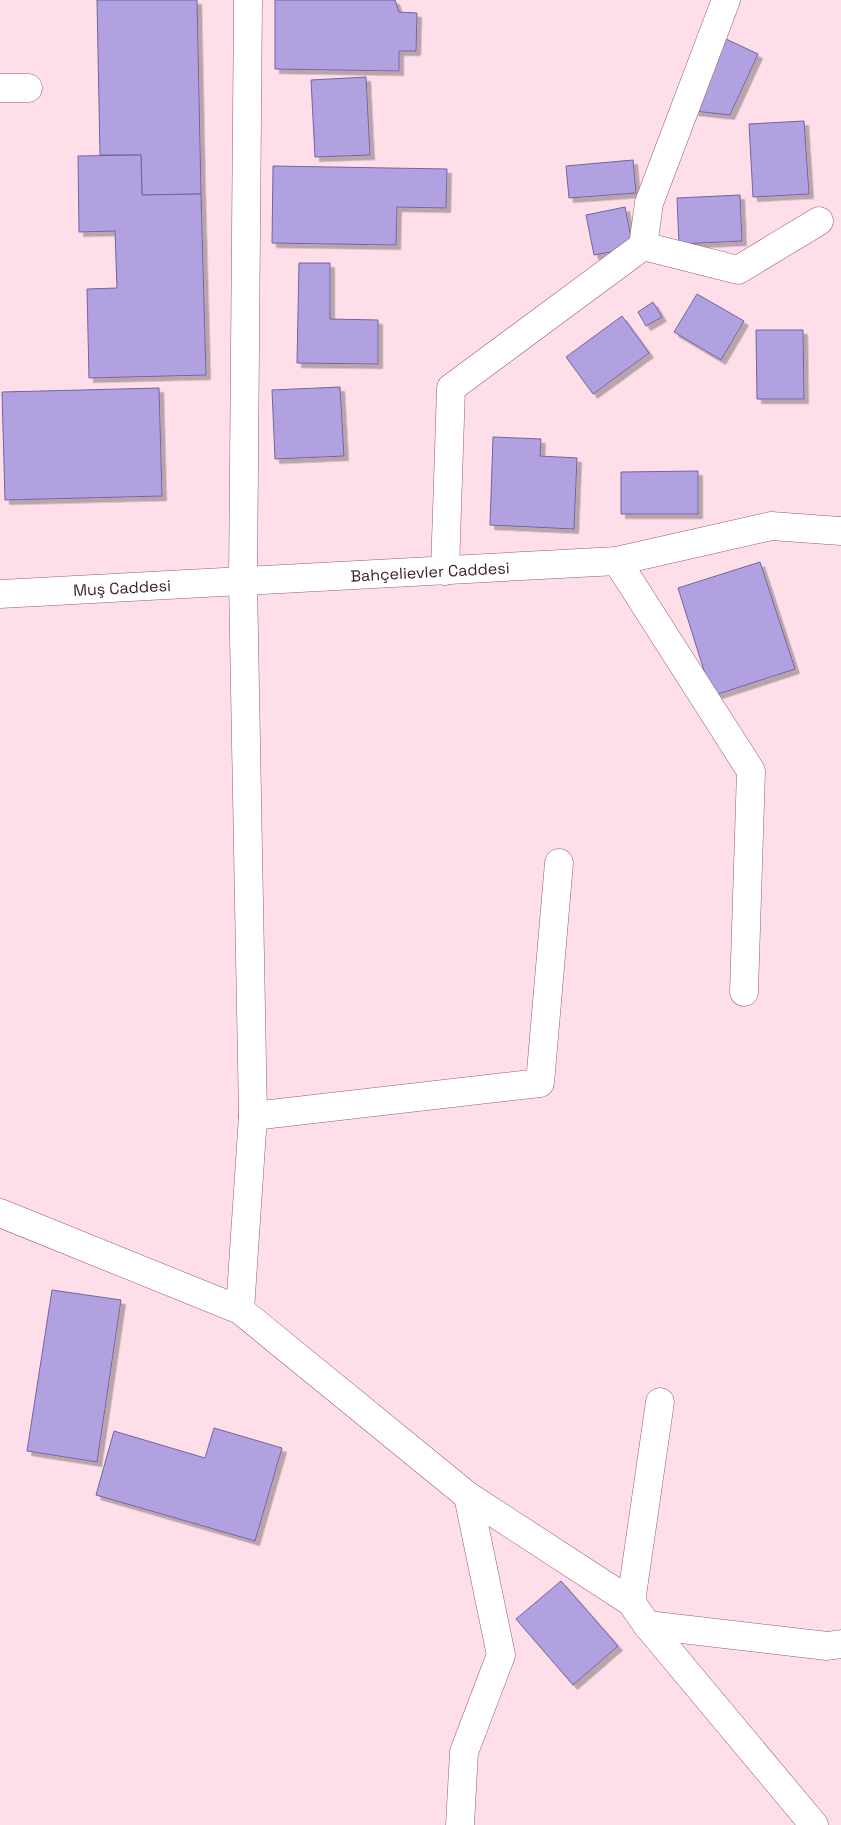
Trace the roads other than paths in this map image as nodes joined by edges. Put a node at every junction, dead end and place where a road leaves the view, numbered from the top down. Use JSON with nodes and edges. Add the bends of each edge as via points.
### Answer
{"nodes":[{"id":1,"x":248,"y":0,"type":"edge"},
{"id":2,"x":726,"y":0,"type":"edge"},
{"id":3,"x":0,"y":88,"type":"edge"},
{"id":4,"x":28,"y":88,"type":"dead end"},
{"id":5,"x":819,"y":221,"type":"dead end"},
{"id":6,"x":643,"y":246,"type":"junction"},
{"id":7,"x":841,"y":531,"type":"edge"},
{"id":8,"x":616,"y":561,"type":"junction"},
{"id":9,"x":445,"y":571,"type":"junction"},
{"id":10,"x":243,"y":582,"type":"junction"},
{"id":11,"x":0,"y":594,"type":"edge"},
{"id":12,"x":559,"y":863,"type":"dead end"},
{"id":13,"x":744,"y":992,"type":"dead end"},
{"id":14,"x":253,"y":1116,"type":"junction"},
{"id":15,"x":0,"y":1213,"type":"edge"},
{"id":16,"x":240,"y":1310,"type":"junction"},
{"id":17,"x":660,"y":1402,"type":"dead end"},
{"id":18,"x":468,"y":1496,"type":"junction"},
{"id":19,"x":631,"y":1602,"type":"junction"},
{"id":20,"x":647,"y":1625,"type":"junction"},
{"id":21,"x":841,"y":1644,"type":"edge"},
{"id":22,"x":460,"y":1825,"type":"edge"},
{"id":23,"x":814,"y":1825,"type":"edge"}],
"edges":[{"from":1,"to":10,"type":"main road"},
{"from":2,"to":6,"type":"main road","via":[[649,203]]},
{"from":3,"to":4,"type":"main road"},
{"from":5,"to":6,"type":"main road","via":[[738,270]]},
{"from":6,"to":9,"type":"main road","via":[[451,388]]},
{"from":7,"to":8,"type":"main road","name":"Bahçelievler Caddesi","via":[[771,526]]},
{"from":8,"to":9,"type":"main road","name":"Bahçelievler Caddesi"},
{"from":8,"to":13,"type":"main road","via":[[751,771]]},
{"from":9,"to":10,"type":"main road","name":"Bahçelievler Caddesi"},
{"from":10,"to":11,"type":"main road","name":"Muş Caddesi"},
{"from":10,"to":14,"type":"main road"},
{"from":12,"to":14,"type":"main road","via":[[540,1083]]},
{"from":14,"to":16,"type":"main road"},
{"from":15,"to":16,"type":"main road"},
{"from":16,"to":18,"type":"main road"},
{"from":17,"to":19,"type":"main road"},
{"from":18,"to":19,"type":"main road"},
{"from":18,"to":22,"type":"main road","via":[[501,1655],[464,1752]]},
{"from":19,"to":20,"type":"main road"},
{"from":20,"to":21,"type":"main road","via":[[827,1646]]},
{"from":20,"to":23,"type":"main road"}]}
